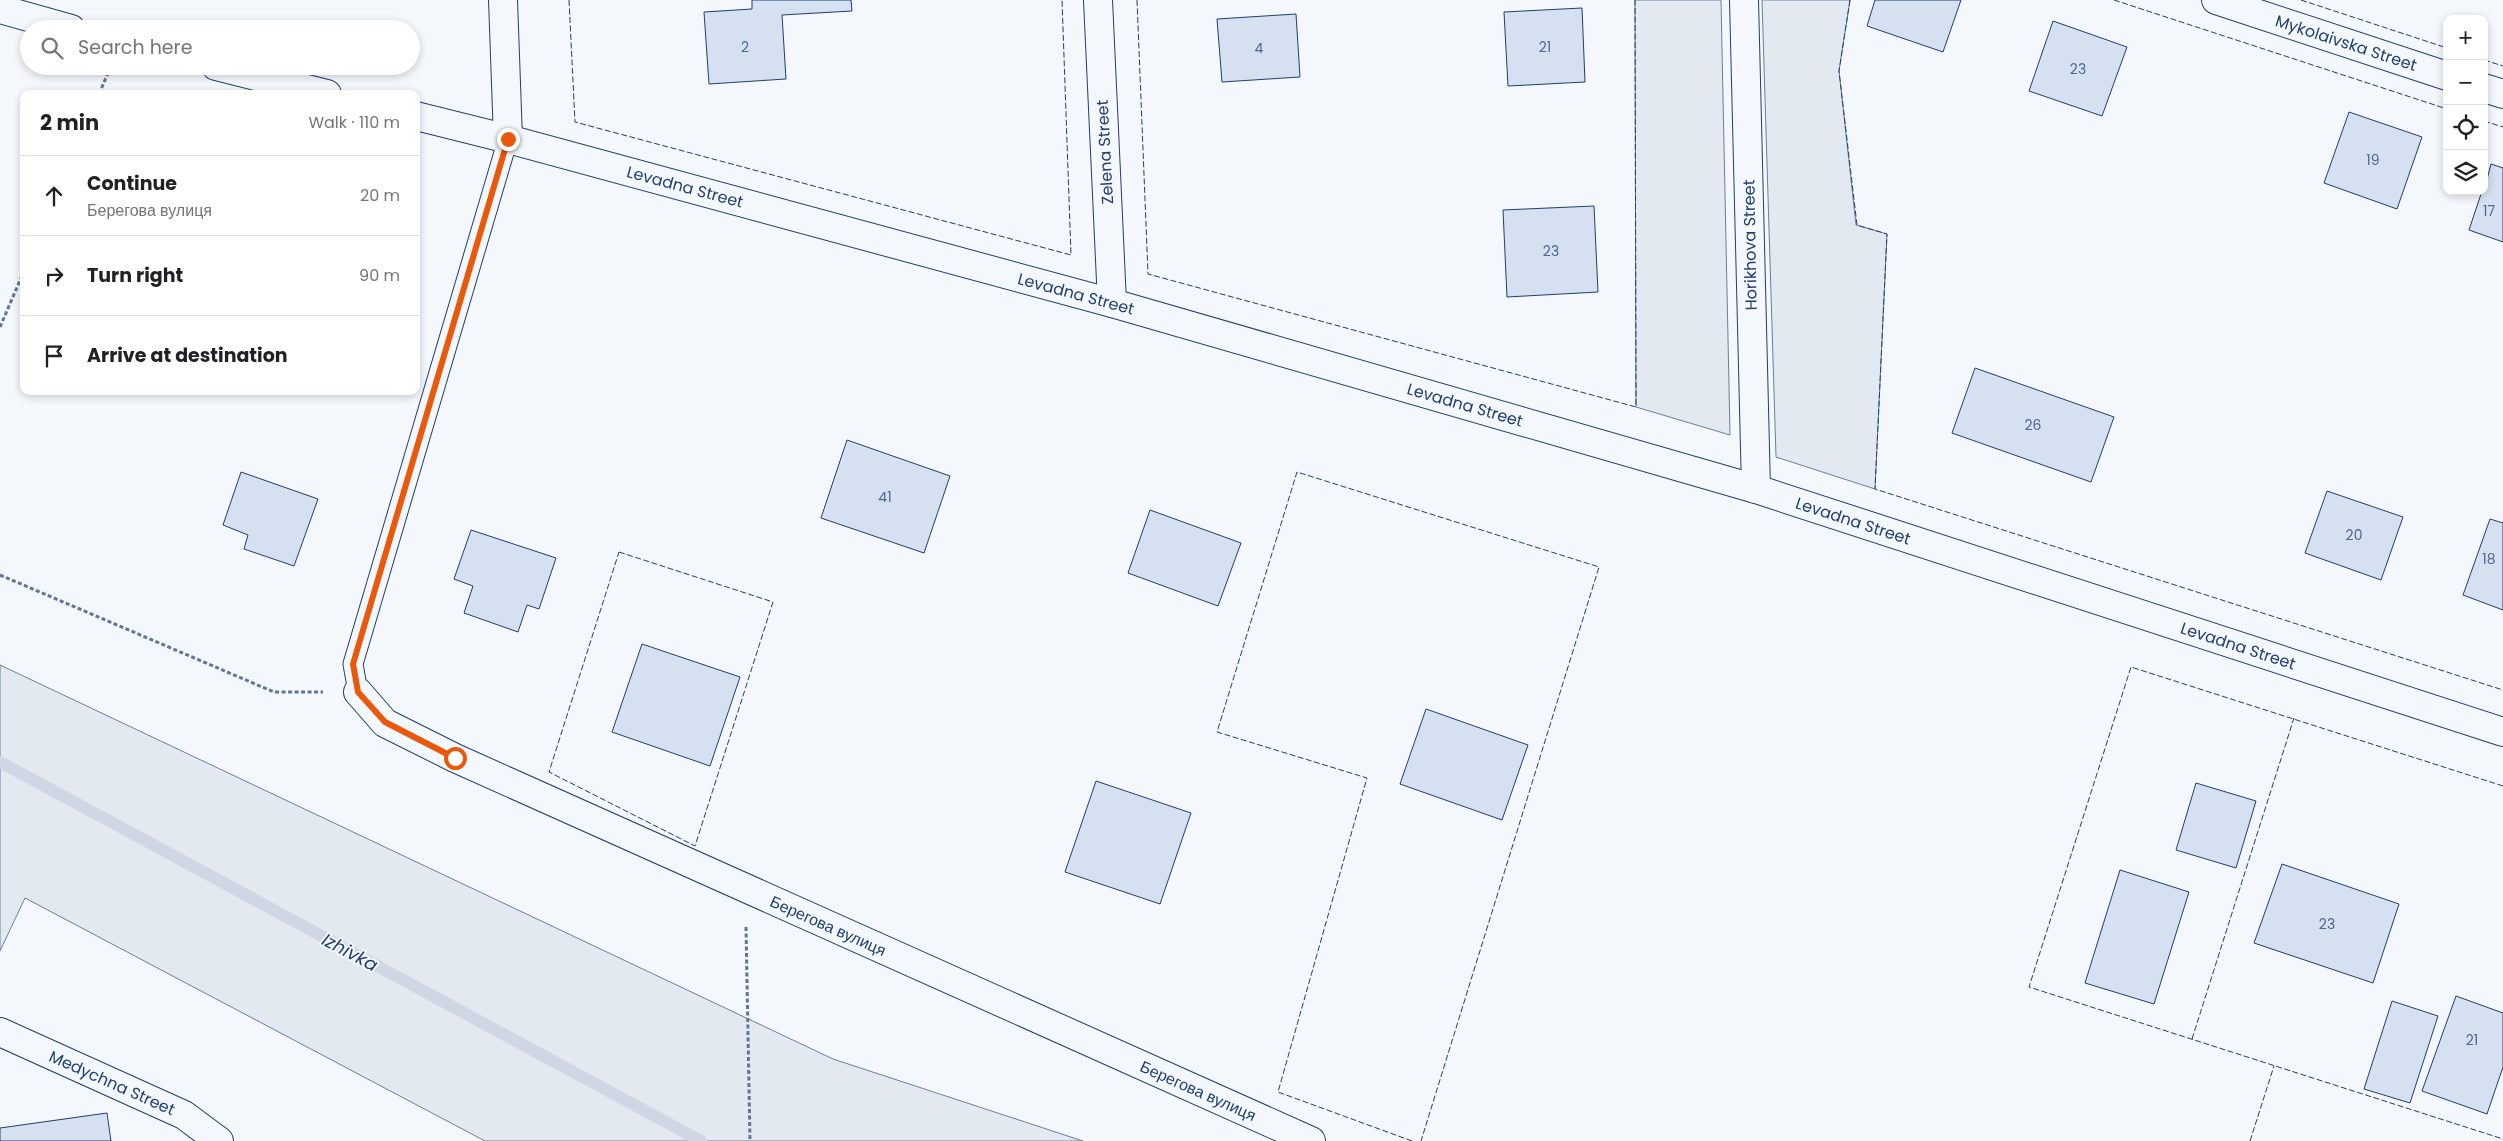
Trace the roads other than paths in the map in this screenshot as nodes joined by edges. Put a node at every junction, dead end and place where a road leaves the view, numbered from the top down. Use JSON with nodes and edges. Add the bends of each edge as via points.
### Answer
{"nodes":[{"id":1,"x":504,"y":0,"type":"edge"},
{"id":2,"x":1098,"y":0,"type":"edge"},
{"id":3,"x":1744,"y":0,"type":"edge"},
{"id":4,"x":2216,"y":0,"type":"edge"},
{"id":5,"x":0,"y":9,"type":"edge"},
{"id":6,"x":40,"y":20,"type":"edge"},
{"id":7,"x":251,"y":75,"type":"edge"},
{"id":8,"x":2443,"y":75,"type":"edge"},
{"id":9,"x":2488,"y":89,"type":"edge"},
{"id":10,"x":310,"y":90,"type":"edge"},
{"id":11,"x":2503,"y":94,"type":"edge"},
{"id":12,"x":420,"y":117,"type":"edge"},
{"id":13,"x":508,"y":139,"type":"junction"},
{"id":14,"x":1112,"y":303,"type":"junction"},
{"id":15,"x":1756,"y":489,"type":"junction"},
{"id":16,"x":358,"y":692,"type":"joint"},
{"id":17,"x":2503,"y":732,"type":"edge"},
{"id":18,"x":0,"y":1032,"type":"edge"},
{"id":19,"x":219,"y":1141,"type":"edge"},
{"id":20,"x":1311,"y":1141,"type":"edge"}],
"edges":[{"from":1,"to":13,"type":"street"},
{"from":2,"to":14,"type":"street","name":"Zelena Street"},
{"from":3,"to":15,"type":"street","name":"Horikhova Street"},
{"from":4,"to":8,"type":"street","name":"Mykolaivska Street"},
{"from":5,"to":6,"type":"street"},
{"from":7,"to":10,"type":"street"},
{"from":9,"to":11,"type":"street"},
{"from":12,"to":13,"type":"street","name":"Levadna Street"},
{"from":13,"to":14,"type":"street","name":"Levadna Street"},
{"from":13,"to":16,"type":"lane","via":[[353,664]]},
{"from":14,"to":15,"type":"street","name":"Levadna Street"},
{"from":15,"to":17,"type":"street","name":"Levadna Street"},
{"from":16,"to":20,"type":"street","name":"Берегова вулиця","via":[[385,722],[420,740]]},
{"from":18,"to":19,"type":"street","name":"Medychna Street","via":[[184,1115]]}]}
